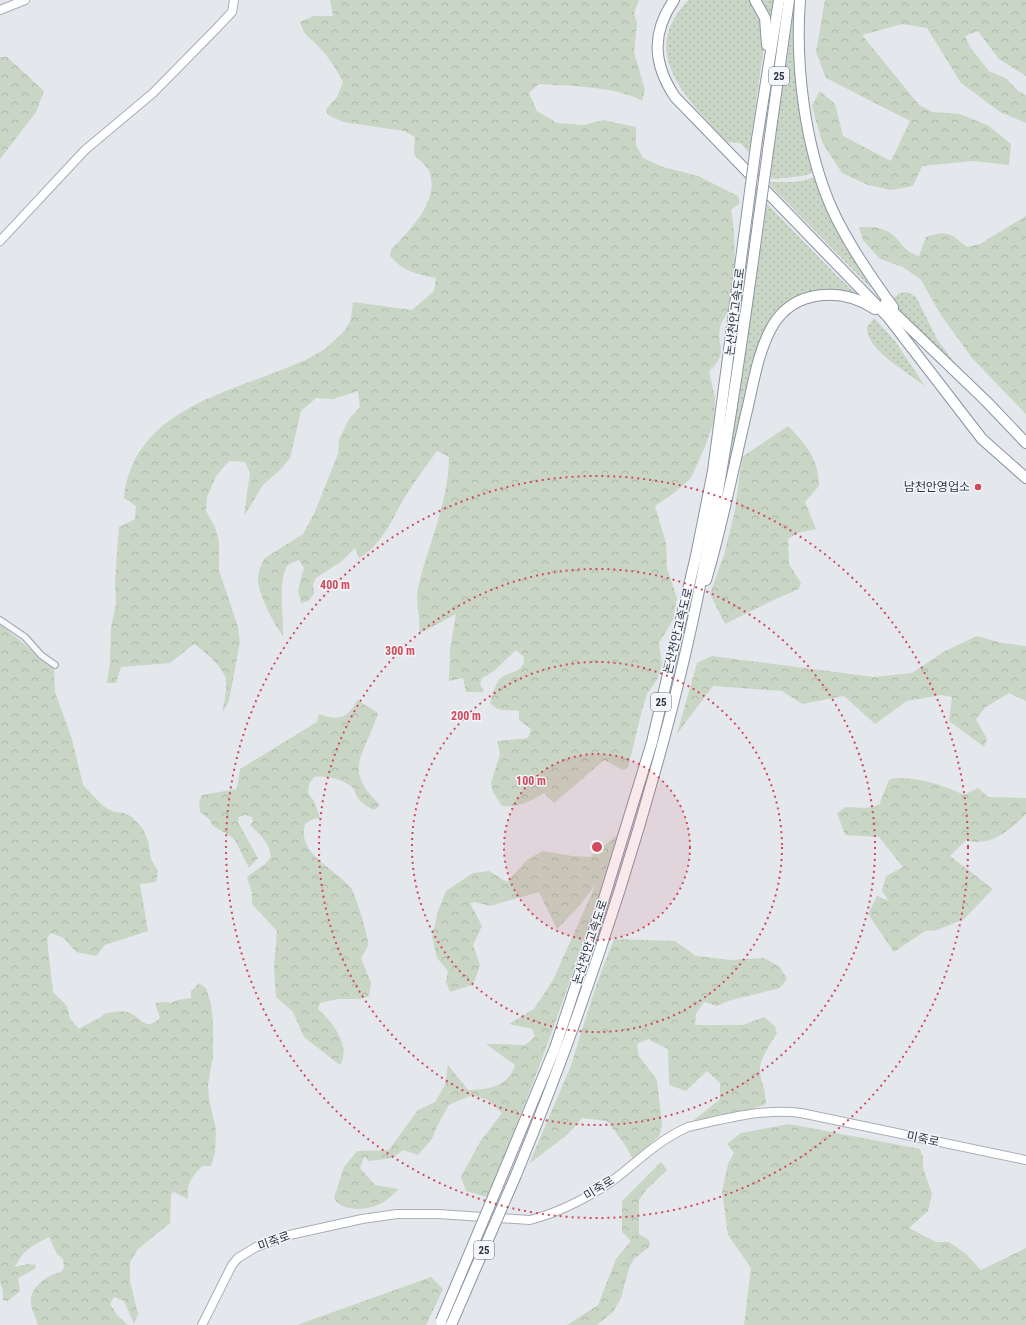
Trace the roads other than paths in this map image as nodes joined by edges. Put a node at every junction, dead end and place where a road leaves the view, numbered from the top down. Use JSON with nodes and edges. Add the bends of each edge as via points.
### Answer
{"nodes":[{"id":1,"x":25,"y":0,"type":"edge"},
{"id":2,"x":234,"y":0,"type":"edge"},
{"id":3,"x":674,"y":0,"type":"edge"},
{"id":4,"x":682,"y":0,"type":"edge"},
{"id":5,"x":755,"y":0,"type":"edge"},
{"id":6,"x":779,"y":0,"type":"edge"},
{"id":7,"x":789,"y":0,"type":"edge"},
{"id":8,"x":800,"y":0,"type":"edge"},
{"id":9,"x":0,"y":10,"type":"edge"},
{"id":10,"x":764,"y":96,"type":"junction"},
{"id":11,"x":0,"y":240,"type":"edge"},
{"id":12,"x":888,"y":317,"type":"junction"},
{"id":13,"x":907,"y":326,"type":"junction"},
{"id":14,"x":1026,"y":443,"type":"edge"},
{"id":15,"x":1026,"y":478,"type":"edge"},
{"id":16,"x":0,"y":620,"type":"edge"},
{"id":17,"x":685,"y":649,"type":"junction"},
{"id":18,"x":56,"y":665,"type":"dead end"},
{"id":19,"x":1026,"y":1160,"type":"edge"},
{"id":20,"x":440,"y":1323,"type":"edge"},
{"id":21,"x":202,"y":1325,"type":"edge"},
{"id":22,"x":451,"y":1325,"type":"edge"}],
"edges":[{"from":1,"to":9,"type":"street"},
{"from":2,"to":11,"type":"street","via":[[232,12],[215,30],[153,93],[85,150]]},
{"from":3,"to":12,"type":"highway","via":[[661,23],[658,46],[660,69],[673,94]]},
{"from":4,"to":13,"type":"highway","via":[[666,26],[664,46],[667,68],[679,93]]},
{"from":5,"to":10,"type":"highway","via":[[764,13],[767,25]]},
{"from":6,"to":10,"type":"highway","name":"논산천안고속도로","number":"25"},
{"from":7,"to":17,"type":"highway","name":"논산천안고속도로","number":"25","bridge":true,"via":[[738,370],[720,477]]},
{"from":8,"to":13,"type":"highway","via":[[799,50],[804,101],[811,140],[826,195],[861,263]]},
{"from":10,"to":20,"type":"highway","name":"논산천안고속도로","number":"25","bridge":true,"via":[[713,471],[696,556],[652,742],[555,1048]]},
{"from":12,"to":15,"type":"highway","via":[[982,439]]},
{"from":12,"to":17,"type":"highway","via":[[855,299],[824,294],[796,304],[783,313],[774,324],[763,348],[718,540]]},
{"from":13,"to":14,"type":"highway"},
{"from":16,"to":18,"type":"street","via":[[25,637],[41,655]]},
{"from":17,"to":22,"type":"highway","name":"논산천안고속도로","number":"25","bridge":true,"via":[[665,734],[608,929],[536,1127]]},
{"from":19,"to":21,"type":"street","name":"미죽로","via":[[801,1113],[755,1113],[688,1127],[658,1143],[606,1185],[568,1205],[530,1220],[397,1214],[324,1226],[268,1242],[246,1252],[232,1265]]}]}
